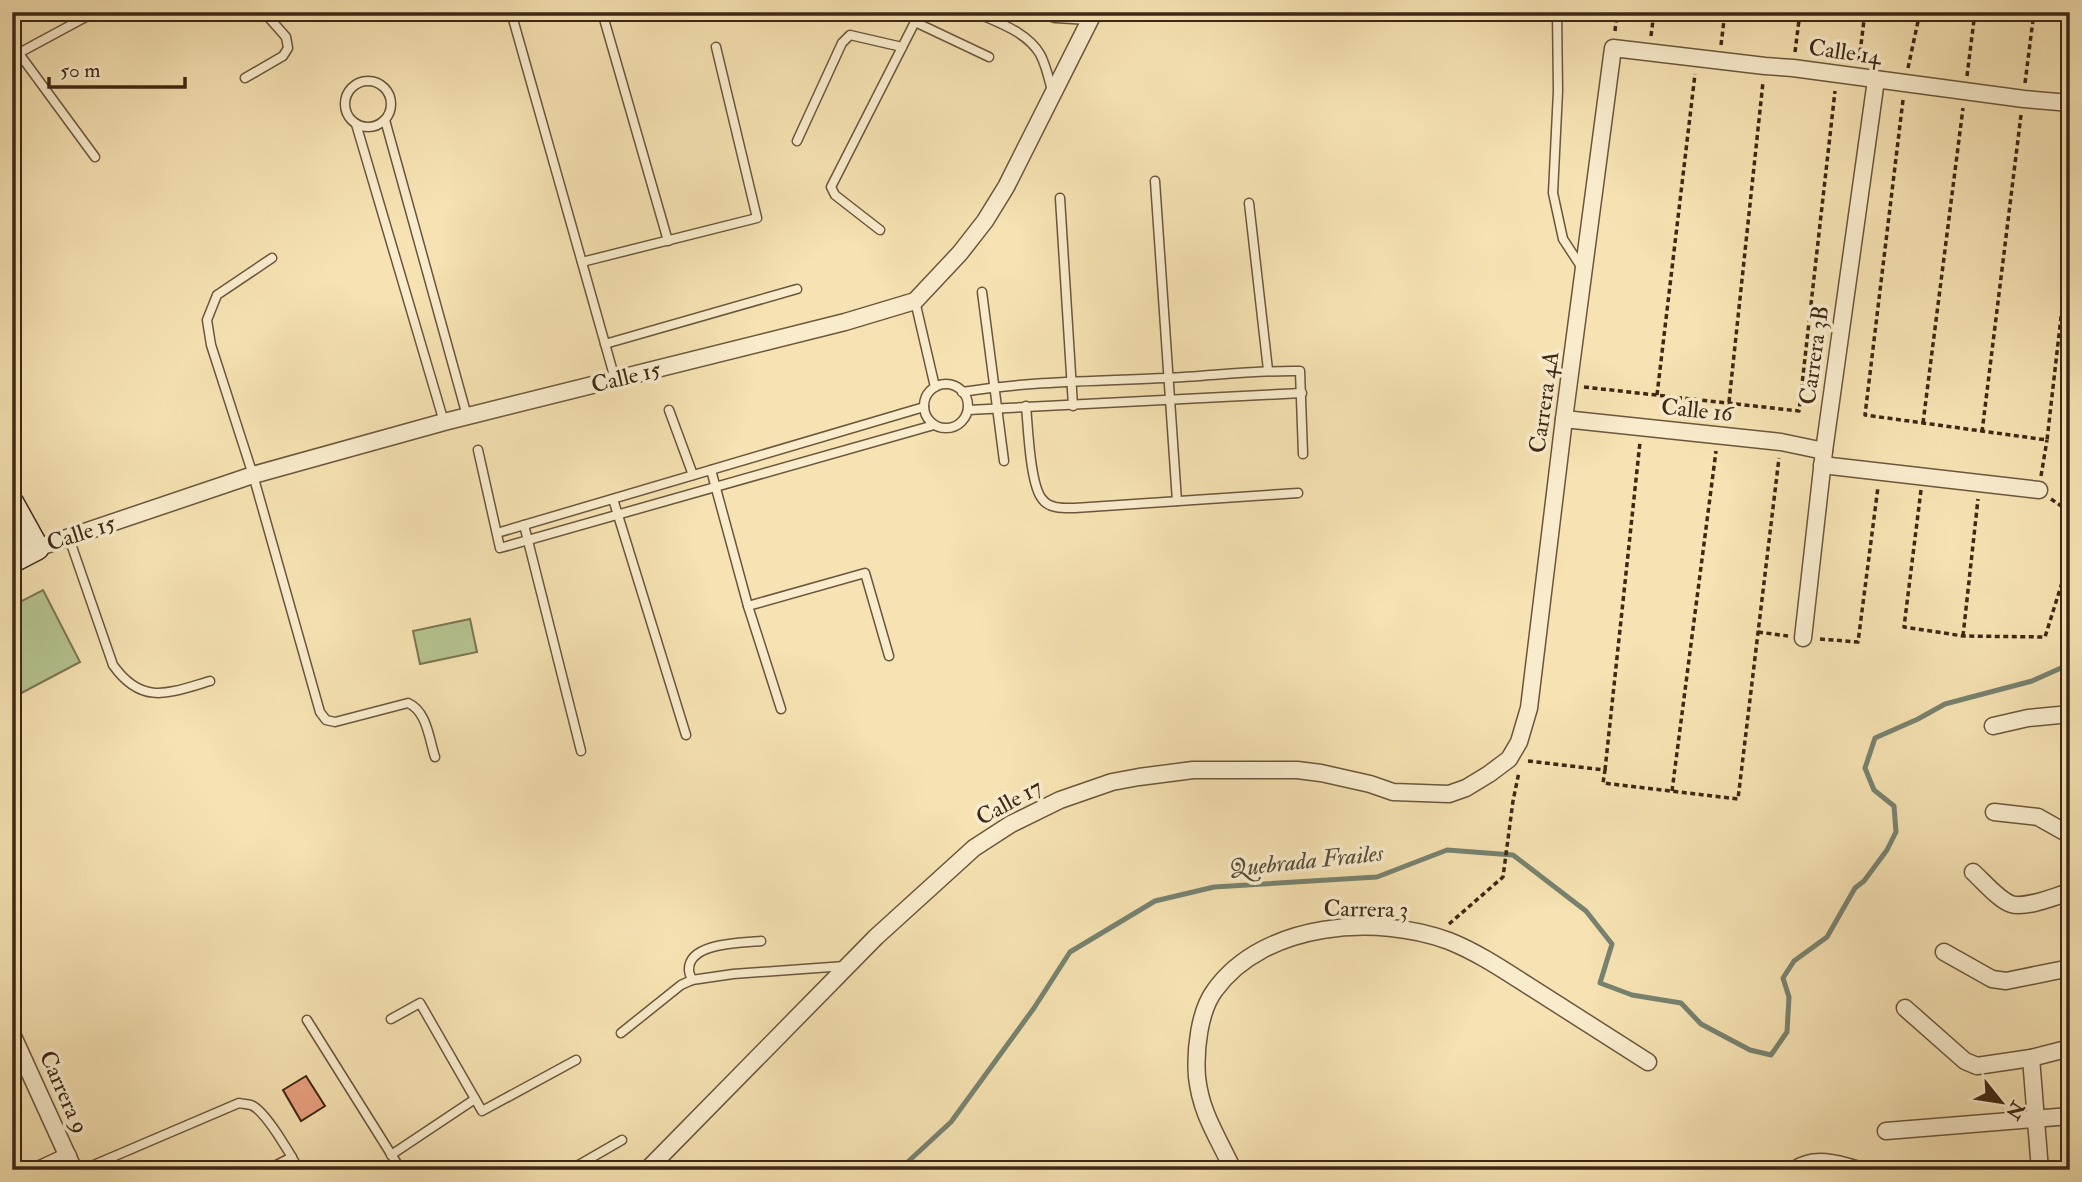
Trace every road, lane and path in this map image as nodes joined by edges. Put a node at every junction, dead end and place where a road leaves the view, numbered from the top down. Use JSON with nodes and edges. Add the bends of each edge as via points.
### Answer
{"nodes":[{"id":1,"x":95,"y":12,"type":"edge"},
{"id":2,"x":264,"y":12,"type":"edge"},
{"id":3,"x":511,"y":12,"type":"edge"},
{"id":4,"x":602,"y":12,"type":"edge"},
{"id":5,"x":920,"y":12,"type":"edge"},
{"id":6,"x":975,"y":12,"type":"edge"},
{"id":7,"x":1037,"y":12,"type":"edge"},
{"id":8,"x":1557,"y":12,"type":"edge"},
{"id":9,"x":1654,"y":12,"type":"edge"},
{"id":10,"x":1726,"y":12,"type":"edge"},
{"id":11,"x":1800,"y":12,"type":"edge"},
{"id":12,"x":1865,"y":12,"type":"edge"},
{"id":13,"x":1920,"y":12,"type":"edge"},
{"id":14,"x":1975,"y":12,"type":"edge"},
{"id":15,"x":2034,"y":12,"type":"edge"},
{"id":16,"x":1092,"y":16,"type":"edge"},
{"id":17,"x":915,"y":22,"type":"junction"},
{"id":18,"x":12,"y":44,"type":"edge"},
{"id":19,"x":716,"y":47,"type":"dead end"},
{"id":20,"x":902,"y":47,"type":"junction"},
{"id":21,"x":1613,"y":48,"type":"joint"},
{"id":22,"x":1649,"y":52,"type":"junction"},
{"id":23,"x":19,"y":54,"type":"junction"},
{"id":24,"x":989,"y":57,"type":"dead end"},
{"id":25,"x":1697,"y":58,"type":"junction"},
{"id":26,"x":1719,"y":61,"type":"junction"},
{"id":27,"x":1765,"y":66,"type":"junction"},
{"id":28,"x":1793,"y":68,"type":"junction"},
{"id":29,"x":1837,"y":75,"type":"junction"},
{"id":30,"x":1857,"y":77,"type":"junction"},
{"id":31,"x":244,"y":78,"type":"dead end"},
{"id":32,"x":1876,"y":80,"type":"junction"},
{"id":33,"x":1905,"y":82,"type":"junction"},
{"id":34,"x":1965,"y":91,"type":"junction"},
{"id":35,"x":1053,"y":94,"type":"junction"},
{"id":36,"x":2024,"y":99,"type":"junction"},
{"id":37,"x":2070,"y":103,"type":"edge"},
{"id":38,"x":385,"y":120,"type":"junction"},
{"id":39,"x":356,"y":124,"type":"junction"},
{"id":40,"x":797,"y":141,"type":"dead end"},
{"id":41,"x":95,"y":157,"type":"dead end"},
{"id":42,"x":1155,"y":181,"type":"dead end"},
{"id":43,"x":1060,"y":198,"type":"dead end"},
{"id":44,"x":1250,"y":203,"type":"dead end"},
{"id":45,"x":880,"y":230,"type":"dead end"},
{"id":46,"x":2070,"y":238,"type":"edge"},
{"id":47,"x":668,"y":241,"type":"junction"},
{"id":48,"x":272,"y":258,"type":"dead end"},
{"id":49,"x":582,"y":262,"type":"junction"},
{"id":50,"x":1584,"y":271,"type":"junction"},
{"id":51,"x":797,"y":289,"type":"dead end"},
{"id":52,"x":982,"y":292,"type":"dead end"},
{"id":53,"x":915,"y":301,"type":"junction"},
{"id":54,"x":605,"y":344,"type":"junction"},
{"id":55,"x":1268,"y":370,"type":"junction"},
{"id":56,"x":1168,"y":378,"type":"junction"},
{"id":57,"x":615,"y":379,"type":"junction"},
{"id":58,"x":1072,"y":381,"type":"junction"},
{"id":59,"x":1570,"y":386,"type":"junction"},
{"id":60,"x":936,"y":387,"type":"junction"},
{"id":61,"x":995,"y":387,"type":"junction"},
{"id":62,"x":962,"y":392,"type":"junction"},
{"id":63,"x":1302,"y":393,"type":"junction"},
{"id":64,"x":1657,"y":395,"type":"junction"},
{"id":65,"x":1170,"y":400,"type":"junction"},
{"id":66,"x":1729,"y":403,"type":"junction"},
{"id":67,"x":1073,"y":406,"type":"junction"},
{"id":68,"x":924,"y":407,"type":"junction"},
{"id":69,"x":1026,"y":407,"type":"junction"},
{"id":70,"x":999,"y":409,"type":"junction"},
{"id":71,"x":669,"y":410,"type":"dead end"},
{"id":72,"x":968,"y":410,"type":"junction"},
{"id":73,"x":467,"y":416,"type":"junction"},
{"id":74,"x":1564,"y":419,"type":"junction"},
{"id":75,"x":444,"y":422,"type":"junction"},
{"id":76,"x":934,"y":425,"type":"junction"},
{"id":77,"x":1923,"y":425,"type":"junction"},
{"id":78,"x":1641,"y":428,"type":"junction"},
{"id":79,"x":1982,"y":432,"type":"junction"},
{"id":80,"x":1718,"y":435,"type":"junction"},
{"id":81,"x":2047,"y":440,"type":"junction"},
{"id":82,"x":1780,"y":442,"type":"junction"},
{"id":83,"x":478,"y":450,"type":"dead end"},
{"id":84,"x":1303,"y":454,"type":"dead end"},
{"id":85,"x":1823,"y":458,"type":"junction"},
{"id":86,"x":1004,"y":461,"type":"dead end"},
{"id":87,"x":711,"y":470,"type":"junction"},
{"id":88,"x":1880,"y":472,"type":"junction"},
{"id":89,"x":253,"y":475,"type":"junction"},
{"id":90,"x":693,"y":475,"type":"junction"},
{"id":91,"x":1923,"y":478,"type":"junction"},
{"id":92,"x":1979,"y":483,"type":"junction"},
{"id":93,"x":716,"y":487,"type":"junction"},
{"id":94,"x":2039,"y":490,"type":"junction"},
{"id":95,"x":1298,"y":493,"type":"dead end"},
{"id":96,"x":613,"y":499,"type":"junction"},
{"id":97,"x":1177,"y":501,"type":"junction"},
{"id":98,"x":12,"y":503,"type":"edge"},
{"id":99,"x":2070,"y":512,"type":"edge"},
{"id":100,"x":617,"y":515,"type":"junction"},
{"id":101,"x":524,"y":525,"type":"junction"},
{"id":102,"x":497,"y":533,"type":"junction"},
{"id":103,"x":2070,"y":535,"type":"edge"},
{"id":104,"x":69,"y":538,"type":"junction"},
{"id":105,"x":528,"y":540,"type":"junction"},
{"id":106,"x":37,"y":548,"type":"junction"},
{"id":107,"x":12,"y":561,"type":"edge"},
{"id":108,"x":2068,"y":571,"type":"edge"},
{"id":109,"x":748,"y":606,"type":"junction"},
{"id":110,"x":1758,"y":632,"type":"junction"},
{"id":111,"x":1963,"y":636,"type":"junction"},
{"id":112,"x":1803,"y":638,"type":"junction"},
{"id":113,"x":889,"y":656,"type":"dead end"},
{"id":114,"x":210,"y":681,"type":"dead end"},
{"id":115,"x":781,"y":709,"type":"dead end"},
{"id":116,"x":2070,"y":714,"type":"edge"},
{"id":117,"x":1993,"y":726,"type":"dead end"},
{"id":118,"x":686,"y":735,"type":"dead end"},
{"id":119,"x":581,"y":751,"type":"dead end"},
{"id":120,"x":435,"y":757,"type":"dead end"},
{"id":121,"x":1508,"y":759,"type":"joint"},
{"id":122,"x":1605,"y":771,"type":"junction"},
{"id":123,"x":1672,"y":791,"type":"junction"},
{"id":124,"x":1994,"y":812,"type":"dead end"},
{"id":125,"x":2070,"y":835,"type":"edge"},
{"id":126,"x":1973,"y":872,"type":"dead end"},
{"id":127,"x":2070,"y":891,"type":"edge"},
{"id":128,"x":1434,"y":936,"type":"junction"},
{"id":129,"x":761,"y":941,"type":"dead end"},
{"id":130,"x":1944,"y":952,"type":"dead end"},
{"id":131,"x":848,"y":965,"type":"junction"},
{"id":132,"x":2070,"y":968,"type":"edge"},
{"id":133,"x":692,"y":981,"type":"junction"},
{"id":134,"x":1905,"y":1008,"type":"dead end"},
{"id":135,"x":391,"y":1019,"type":"dead end"},
{"id":136,"x":307,"y":1020,"type":"dead end"},
{"id":137,"x":12,"y":1034,"type":"edge"},
{"id":138,"x":621,"y":1034,"type":"dead end"},
{"id":139,"x":2070,"y":1048,"type":"edge"},
{"id":140,"x":2031,"y":1058,"type":"junction"},
{"id":141,"x":576,"y":1060,"type":"dead end"},
{"id":142,"x":1648,"y":1062,"type":"dead end"},
{"id":143,"x":475,"y":1099,"type":"junction"},
{"id":144,"x":2070,"y":1116,"type":"edge"},
{"id":145,"x":2036,"y":1121,"type":"junction"},
{"id":146,"x":1886,"y":1131,"type":"dead end"},
{"id":147,"x":622,"y":1140,"type":"dead end"},
{"id":148,"x":391,"y":1156,"type":"junction"},
{"id":149,"x":292,"y":1157,"type":"junction"},
{"id":150,"x":71,"y":1163,"type":"edge"},
{"id":151,"x":38,"y":1170,"type":"edge"},
{"id":152,"x":82,"y":1170,"type":"edge"},
{"id":153,"x":267,"y":1170,"type":"edge"},
{"id":154,"x":299,"y":1170,"type":"edge"},
{"id":155,"x":401,"y":1170,"type":"edge"},
{"id":156,"x":570,"y":1170,"type":"edge"},
{"id":157,"x":647,"y":1170,"type":"edge"},
{"id":158,"x":1233,"y":1170,"type":"edge"},
{"id":159,"x":1794,"y":1170,"type":"edge"},
{"id":160,"x":1859,"y":1170,"type":"edge"},
{"id":161,"x":2040,"y":1170,"type":"edge"}],
"edges":[{"from":1,"to":23,"type":"lane"},
{"from":2,"to":31,"type":"lane","via":[[286,37],[288,48],[283,56]]},
{"from":3,"to":49,"type":"lane"},
{"from":4,"to":47,"type":"lane"},
{"from":5,"to":17,"type":"lane"},
{"from":6,"to":35,"type":"lane","via":[[1029,40],[1040,55]]},
{"from":7,"to":16,"type":"lane","via":[[1055,18]]},
{"from":8,"to":50,"type":"lane","via":[[1553,193],[1563,239]]},
{"from":9,"to":22,"type":"path"},
{"from":10,"to":26,"type":"path"},
{"from":11,"to":28,"type":"path"},
{"from":12,"to":30,"type":"path"},
{"from":13,"to":33,"type":"path"},
{"from":14,"to":34,"type":"path"},
{"from":15,"to":36,"type":"path"},
{"from":16,"to":35,"type":"street"},
{"from":17,"to":20,"type":"lane"},
{"from":17,"to":24,"type":"lane"},
{"from":18,"to":23,"type":"lane"},
{"from":19,"to":47,"type":"lane","via":[[757,218]]},
{"from":20,"to":40,"type":"lane","via":[[850,35],[842,43]]},
{"from":20,"to":45,"type":"lane","via":[[831,187]]},
{"from":21,"to":22,"type":"street","name":"Calle 14"},
{"from":21,"to":50,"type":"street","name":"Carrera 4A"},
{"from":22,"to":25,"type":"street","name":"Calle 14"},
{"from":23,"to":41,"type":"lane"},
{"from":25,"to":26,"type":"street","name":"Calle 14"},
{"from":25,"to":64,"type":"path"},
{"from":26,"to":27,"type":"street","name":"Calle 14"},
{"from":27,"to":28,"type":"street","name":"Calle 14"},
{"from":27,"to":66,"type":"path"},
{"from":28,"to":29,"type":"street","name":"Calle 14"},
{"from":29,"to":30,"type":"street","name":"Calle 14"},
{"from":29,"to":66,"type":"path","via":[[1799,411]]},
{"from":30,"to":32,"type":"street","name":"Calle 14"},
{"from":32,"to":33,"type":"street","name":"Calle 14"},
{"from":32,"to":85,"type":"street","name":"Carrera 3B"},
{"from":33,"to":34,"type":"street","name":"Calle 14"},
{"from":33,"to":77,"type":"path","via":[[1865,415]]},
{"from":34,"to":36,"type":"street","name":"Calle 14"},
{"from":34,"to":77,"type":"path"},
{"from":35,"to":53,"type":"street","via":[[985,221]]},
{"from":36,"to":37,"type":"street","name":"Calle 14"},
{"from":36,"to":79,"type":"path"},
{"from":38,"to":39,"type":"lane","via":[[376,126]]},
{"from":38,"to":39,"type":"lane","via":[[391,98],[377,81],[366,80],[347,93],[348,115]]},
{"from":38,"to":73,"type":"lane"},
{"from":39,"to":75,"type":"lane"},
{"from":42,"to":56,"type":"lane"},
{"from":43,"to":58,"type":"lane"},
{"from":44,"to":55,"type":"lane"},
{"from":46,"to":81,"type":"path"},
{"from":47,"to":49,"type":"lane"},
{"from":48,"to":89,"type":"lane","via":[[217,295],[208,320],[211,345]]},
{"from":49,"to":54,"type":"lane"},
{"from":50,"to":59,"type":"street","name":"Carrera 4A"},
{"from":51,"to":54,"type":"lane"},
{"from":52,"to":61,"type":"lane"},
{"from":53,"to":57,"type":"street","name":"Calle 15"},
{"from":53,"to":60,"type":"lane"},
{"from":54,"to":57,"type":"lane"},
{"from":55,"to":56,"type":"lane"},
{"from":55,"to":63,"type":"lane","via":[[1300,371]]},
{"from":56,"to":58,"type":"lane"},
{"from":56,"to":65,"type":"lane"},
{"from":57,"to":73,"type":"street","name":"Calle 15"},
{"from":58,"to":61,"type":"lane"},
{"from":58,"to":67,"type":"lane"},
{"from":59,"to":64,"type":"path"},
{"from":59,"to":74,"type":"street","name":"Carrera 4A"},
{"from":60,"to":62,"type":"lane","via":[[951,385]]},
{"from":60,"to":68,"type":"lane"},
{"from":61,"to":62,"type":"lane"},
{"from":61,"to":70,"type":"lane"},
{"from":62,"to":72,"type":"lane"},
{"from":63,"to":65,"type":"lane"},
{"from":63,"to":84,"type":"lane"},
{"from":64,"to":66,"type":"path"},
{"from":65,"to":67,"type":"lane"},
{"from":65,"to":97,"type":"lane"},
{"from":67,"to":69,"type":"lane"},
{"from":68,"to":76,"type":"lane"},
{"from":68,"to":87,"type":"lane"},
{"from":69,"to":70,"type":"lane"},
{"from":69,"to":97,"type":"lane","via":[[1035,488],[1049,505],[1075,508]]},
{"from":70,"to":72,"type":"lane"},
{"from":70,"to":86,"type":"lane"},
{"from":71,"to":90,"type":"lane"},
{"from":72,"to":76,"type":"lane","via":[[955,426]]},
{"from":73,"to":75,"type":"street","name":"Calle 15"},
{"from":74,"to":78,"type":"street","name":"Calle 16"},
{"from":74,"to":121,"type":"street","name":"Carrera 4A","via":[[1529,708],[1520,741]]},
{"from":75,"to":89,"type":"street","name":"Calle 15"},
{"from":76,"to":93,"type":"lane"},
{"from":77,"to":79,"type":"path"},
{"from":78,"to":80,"type":"street","name":"Calle 16"},
{"from":78,"to":122,"type":"path"},
{"from":79,"to":81,"type":"path"},
{"from":80,"to":82,"type":"street","name":"Calle 16"},
{"from":80,"to":123,"type":"path"},
{"from":81,"to":94,"type":"path"},
{"from":82,"to":85,"type":"street","name":"Calle 16"},
{"from":82,"to":110,"type":"path"},
{"from":83,"to":102,"type":"lane"},
{"from":85,"to":88,"type":"street","name":"Calle 16"},
{"from":85,"to":112,"type":"street","name":"Carrera 3B"},
{"from":87,"to":90,"type":"lane"},
{"from":87,"to":93,"type":"lane"},
{"from":88,"to":91,"type":"street","name":"Calle 16"},
{"from":88,"to":112,"type":"path","via":[[1858,642]]},
{"from":89,"to":104,"type":"street","name":"Calle 15"},
{"from":89,"to":120,"type":"lane","via":[[320,712],[335,722],[408,704],[416,707]]},
{"from":90,"to":96,"type":"lane"},
{"from":91,"to":92,"type":"street","name":"Calle 16"},
{"from":91,"to":111,"type":"path","via":[[1904,627]]},
{"from":92,"to":94,"type":"street","name":"Calle 16"},
{"from":92,"to":111,"type":"path"},
{"from":93,"to":100,"type":"lane"},
{"from":93,"to":109,"type":"lane"},
{"from":94,"to":99,"type":"path"},
{"from":95,"to":97,"type":"lane"},
{"from":96,"to":100,"type":"lane"},
{"from":96,"to":101,"type":"lane"},
{"from":98,"to":106,"type":"main road"},
{"from":100,"to":105,"type":"lane"},
{"from":100,"to":118,"type":"lane"},
{"from":101,"to":102,"type":"lane"},
{"from":101,"to":105,"type":"lane"},
{"from":102,"to":105,"type":"lane","via":[[500,548]]},
{"from":103,"to":108,"type":"path"},
{"from":104,"to":106,"type":"street","name":"Calle 15"},
{"from":104,"to":114,"type":"lane","via":[[113,665],[124,680],[136,689],[166,694]]},
{"from":105,"to":119,"type":"lane"},
{"from":106,"to":107,"type":"main road","name":"Calle 15"},
{"from":108,"to":111,"type":"path","via":[[2045,637]]},
{"from":109,"to":113,"type":"lane","via":[[865,573]]},
{"from":109,"to":115,"type":"lane"},
{"from":110,"to":112,"type":"path"},
{"from":110,"to":123,"type":"path","via":[[1738,799]]},
{"from":116,"to":117,"type":"street"},
{"from":121,"to":131,"type":"street","name":"Calle 17","via":[[1466,788],[1449,794],[1393,792],[1297,770],[1193,770],[1112,782],[1060,800],[974,848]]},
{"from":122,"to":123,"type":"path","via":[[1603,783]]},
{"from":122,"to":128,"type":"path","via":[[1521,760],[1503,877]]},
{"from":124,"to":125,"type":"street","via":[[2038,817]]},
{"from":126,"to":127,"type":"street","via":[[2012,905]]},
{"from":128,"to":142,"type":"street","name":"Carrera 3","via":[[1487,959]]},
{"from":128,"to":158,"type":"street","name":"Carrera 3","via":[[1388,928],[1310,932],[1257,953],[1214,991],[1198,1040],[1197,1074],[1209,1124]]},
{"from":129,"to":133,"type":"lane","via":[[701,950],[691,962]]},
{"from":130,"to":132,"type":"street","via":[[1992,979],[2006,981]]},
{"from":131,"to":133,"type":"lane"},
{"from":131,"to":157,"type":"street","name":"Calle 17"},
{"from":133,"to":138,"type":"lane"},
{"from":134,"to":140,"type":"street","via":[[1965,1061],[1977,1066]]},
{"from":135,"to":143,"type":"lane","via":[[419,1003]]},
{"from":136,"to":148,"type":"lane"},
{"from":137,"to":150,"type":"street","name":"Carrera 9"},
{"from":139,"to":140,"type":"street"},
{"from":140,"to":145,"type":"street"},
{"from":141,"to":143,"type":"lane","via":[[482,1111]]},
{"from":143,"to":148,"type":"lane"},
{"from":144,"to":145,"type":"street"},
{"from":145,"to":146,"type":"street"},
{"from":145,"to":161,"type":"street"},
{"from":147,"to":156,"type":"lane"},
{"from":148,"to":155,"type":"lane"},
{"from":149,"to":152,"type":"lane","via":[[261,1112],[239,1103]]},
{"from":149,"to":153,"type":"lane"},
{"from":149,"to":154,"type":"lane"},
{"from":150,"to":151,"type":"street"},
{"from":159,"to":160,"type":"street","via":[[1803,1164],[1833,1161]]}]}
